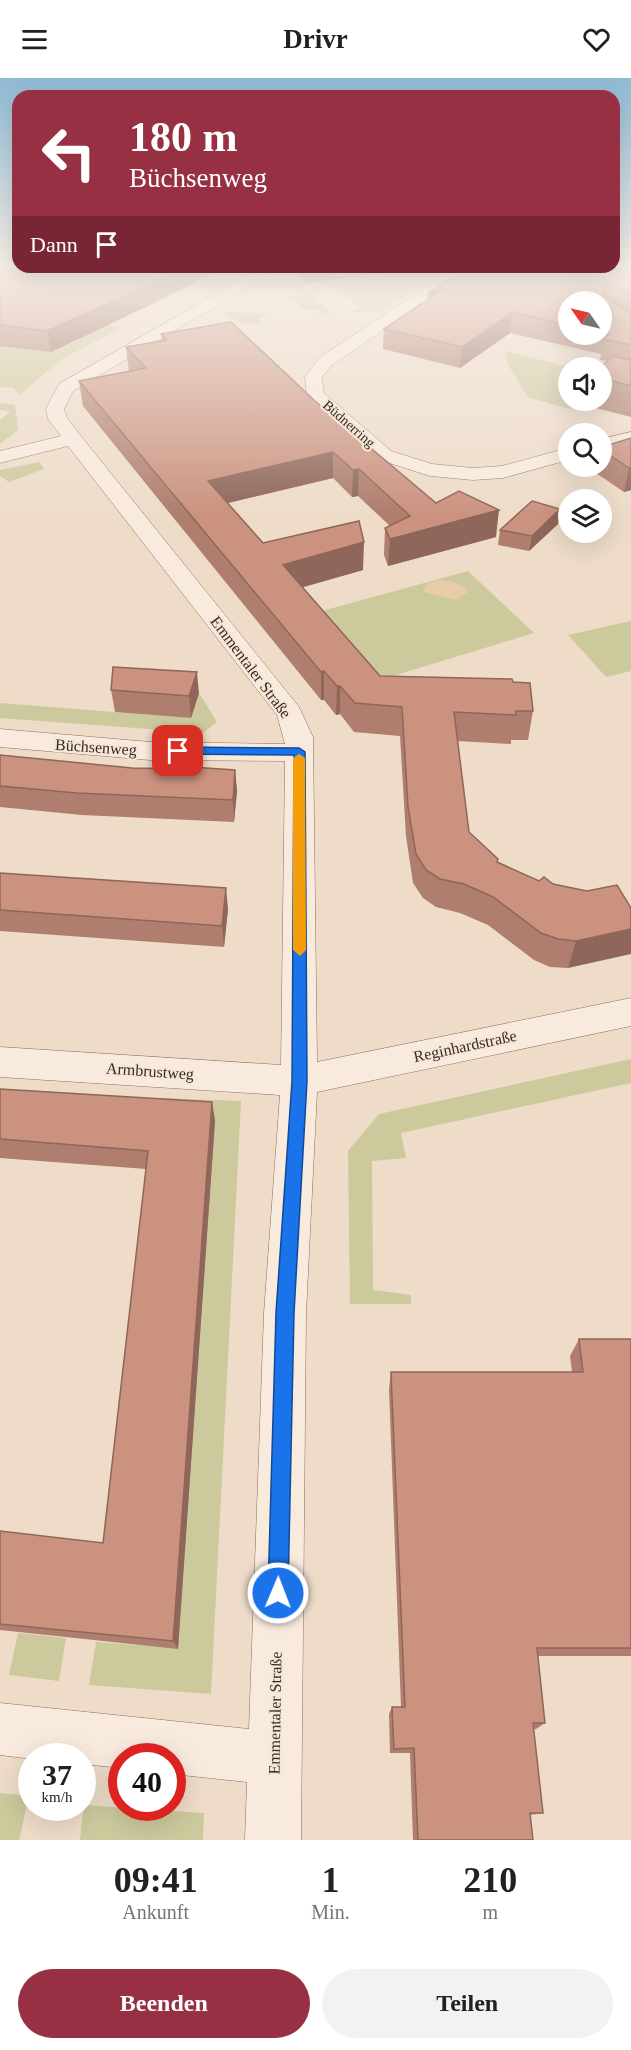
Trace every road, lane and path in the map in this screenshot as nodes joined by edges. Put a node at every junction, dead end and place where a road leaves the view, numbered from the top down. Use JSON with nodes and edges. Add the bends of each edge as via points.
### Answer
{"nodes":[{"id":1,"x":130,"y":350,"type":"edge"},
{"id":2,"x":342,"y":350,"type":"edge"},
{"id":3,"x":631,"y":438,"type":"edge"},
{"id":4,"x":73,"y":439,"type":"junction"},
{"id":5,"x":612,"y":443,"type":"edge"},
{"id":6,"x":0,"y":457,"type":"edge"},
{"id":7,"x":558,"y":457,"type":"edge"},
{"id":8,"x":0,"y":738,"type":"edge"},
{"id":9,"x":299,"y":752,"type":"junction"},
{"id":10,"x":631,"y":1012,"type":"edge"},
{"id":11,"x":0,"y":1062,"type":"edge"},
{"id":12,"x":299,"y":1081,"type":"junction"},
{"id":13,"x":0,"y":1730,"type":"edge"},
{"id":14,"x":274,"y":1758,"type":"junction"},
{"id":15,"x":273,"y":1840,"type":"edge"}],
"edges":[{"from":1,"to":4,"type":"street","name":"Emmentaler Straße","via":[[65,388],[55,409]]},
{"from":2,"to":7,"type":"street","name":"Büdnerring","via":[[316,370],[311,387],[316,396],[384,455],[430,470],[473,474],[503,472]]},
{"from":3,"to":5,"type":"street"},
{"from":4,"to":6,"type":"street"},
{"from":4,"to":9,"type":"street","name":"Emmentaler Straße","via":[[290,713],[299,737]]},
{"from":8,"to":9,"type":"street","name":"Büchsenweg","via":[[116,750]]},
{"from":9,"to":12,"type":"street","name":"Emmentaler Straße"},
{"from":10,"to":12,"type":"street","name":"Reginhardstraße"},
{"from":11,"to":12,"type":"street","name":"Armbrustweg"},
{"from":12,"to":14,"type":"street","name":"Emmentaler Straße","via":[[285,1313]]},
{"from":13,"to":14,"type":"street"},
{"from":14,"to":15,"type":"street","name":"Emmentaler Straße"}]}
